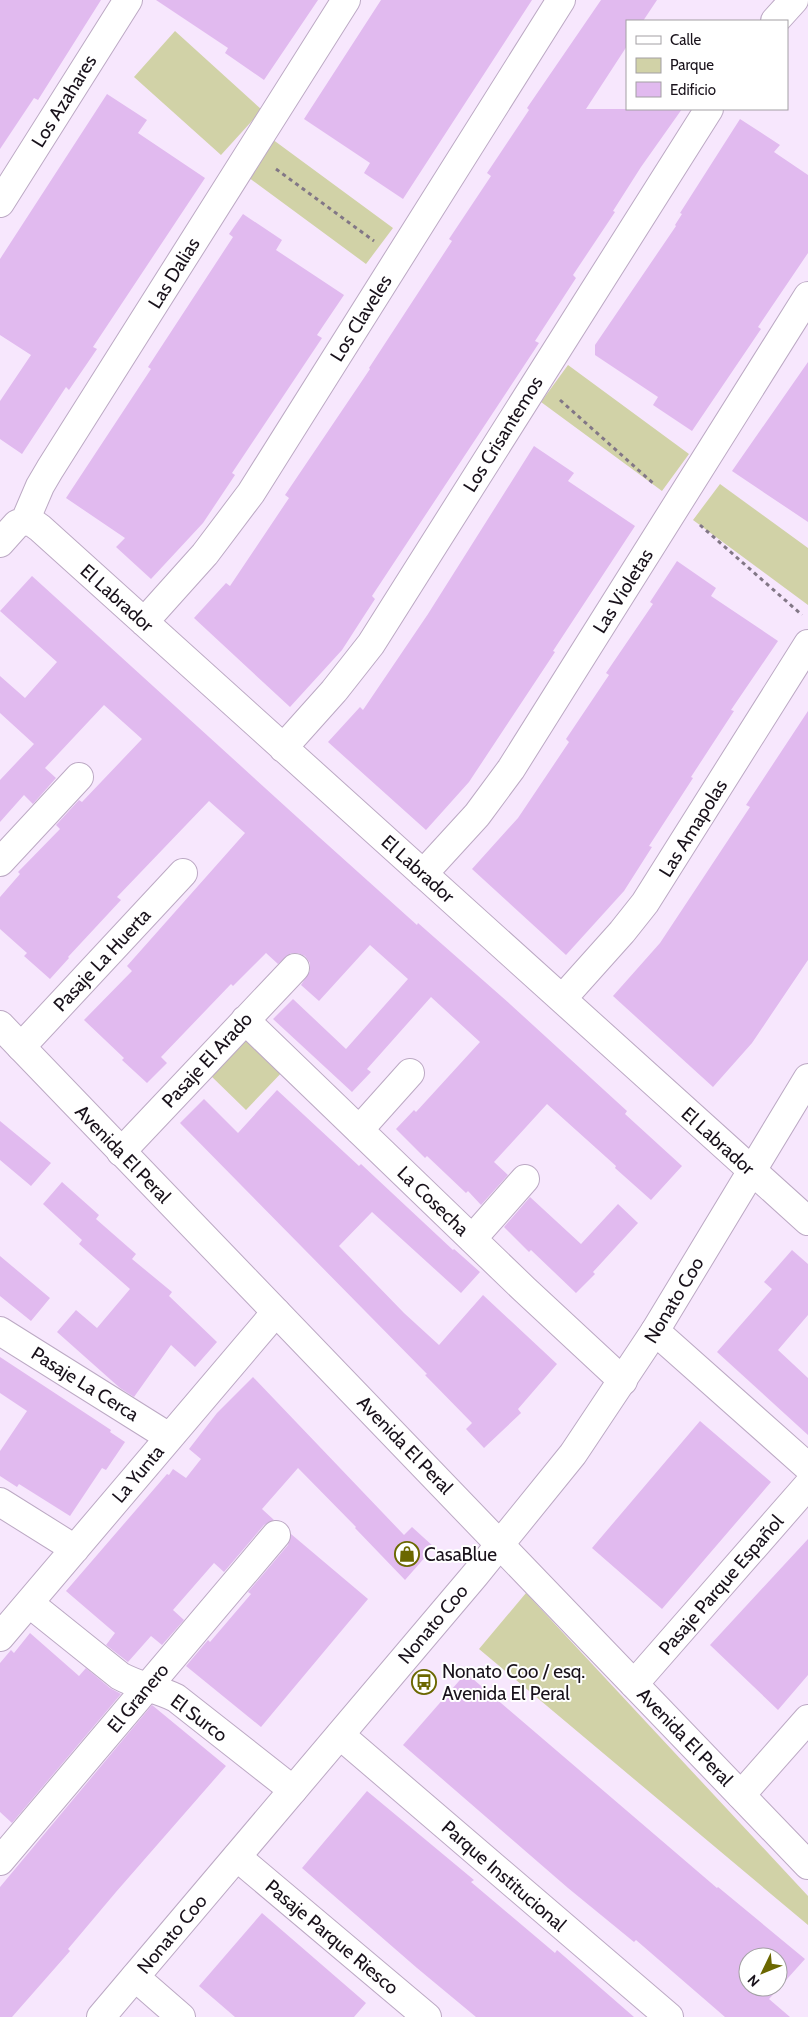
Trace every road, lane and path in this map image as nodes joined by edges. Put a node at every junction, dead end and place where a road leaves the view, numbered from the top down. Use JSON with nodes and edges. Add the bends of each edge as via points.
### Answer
{"nodes":[{"id":1,"x":128,"y":0,"type":"edge"},
{"id":2,"x":346,"y":0,"type":"edge"},
{"id":3,"x":561,"y":0,"type":"edge"},
{"id":4,"x":794,"y":0,"type":"edge"},
{"id":5,"x":776,"y":20,"type":"edge"},
{"id":6,"x":708,"y":110,"type":"edge"},
{"id":7,"x":251,"y":150,"type":"junction"},
{"id":8,"x":0,"y":203,"type":"edge"},
{"id":9,"x":398,"y":259,"type":"junction"},
{"id":10,"x":808,"y":296,"type":"edge"},
{"id":11,"x":25,"y":521,"type":"junction"},
{"id":12,"x":0,"y":543,"type":"edge"},
{"id":13,"x":144,"y":622,"type":"junction"},
{"id":14,"x":808,"y":644,"type":"edge"},
{"id":15,"x":283,"y":748,"type":"junction"},
{"id":16,"x":79,"y":777,"type":"dead end"},
{"id":17,"x":0,"y":862,"type":"edge"},
{"id":18,"x":183,"y":873,"type":"dead end"},
{"id":19,"x":423,"y":874,"type":"junction"},
{"id":20,"x":295,"y":968,"type":"dead end"},
{"id":21,"x":562,"y":1000,"type":"junction"},
{"id":22,"x":245,"y":1020,"type":"junction"},
{"id":23,"x":0,"y":1025,"type":"edge"},
{"id":24,"x":21,"y":1047,"type":"junction"},
{"id":25,"x":410,"y":1073,"type":"dead end"},
{"id":26,"x":808,"y":1078,"type":"edge"},
{"id":27,"x":359,"y":1130,"type":"junction"},
{"id":28,"x":120,"y":1152,"type":"junction"},
{"id":29,"x":752,"y":1171,"type":"junction"},
{"id":30,"x":525,"y":1179,"type":"dead end"},
{"id":31,"x":808,"y":1221,"type":"edge"},
{"id":32,"x":472,"y":1239,"type":"junction"},
{"id":33,"x":276,"y":1312,"type":"junction"},
{"id":34,"x":0,"y":1331,"type":"edge"},
{"id":35,"x":655,"y":1331,"type":"junction"},
{"id":36,"x":623,"y":1380,"type":"junction"},
{"id":37,"x":170,"y":1437,"type":"junction"},
{"id":38,"x":808,"y":1467,"type":"edge"},
{"id":39,"x":808,"y":1485,"type":"edge"},
{"id":40,"x":0,"y":1502,"type":"edge"},
{"id":41,"x":276,"y":1535,"type":"dead end"},
{"id":42,"x":500,"y":1544,"type":"junction"},
{"id":43,"x":75,"y":1549,"type":"junction"},
{"id":44,"x":29,"y":1603,"type":"junction"},
{"id":45,"x":0,"y":1637,"type":"edge"},
{"id":46,"x":634,"y":1684,"type":"junction"},
{"id":47,"x":148,"y":1687,"type":"junction"},
{"id":48,"x":808,"y":1719,"type":"edge"},
{"id":49,"x":340,"y":1734,"type":"junction"},
{"id":50,"x":293,"y":1790,"type":"junction"},
{"id":51,"x":741,"y":1795,"type":"junction"},
{"id":52,"x":237,"y":1857,"type":"junction"},
{"id":53,"x":0,"y":1862,"type":"edge"},
{"id":54,"x":808,"y":1865,"type":"edge"},
{"id":55,"x":135,"y":1977,"type":"junction"},
{"id":56,"x":101,"y":2017,"type":"edge"},
{"id":57,"x":181,"y":2017,"type":"edge"},
{"id":58,"x":427,"y":2017,"type":"edge"},
{"id":59,"x":669,"y":2017,"type":"edge"}],
"edges":[{"from":1,"to":8,"type":"street","name":"Los Azahares"},
{"from":2,"to":7,"type":"street","name":"Las Dalias"},
{"from":3,"to":9,"type":"street","name":"Los Claveles"},
{"from":4,"to":5,"type":"street"},
{"from":6,"to":15,"type":"street","name":"Los Crisantemos","via":[[371,644]]},
{"from":7,"to":9,"type":"path"},
{"from":7,"to":11,"type":"street","name":"Las Dalias","via":[[50,469]]},
{"from":9,"to":13,"type":"street","name":"Los Claveles","via":[[228,526]]},
{"from":10,"to":19,"type":"street","name":"Las Violetas","via":[[507,776],[477,815]]},
{"from":11,"to":12,"type":"street","name":"Las Dalias","via":[[17,524]]},
{"from":11,"to":13,"type":"street","name":"El Labrador","via":[[40,528]]},
{"from":13,"to":15,"type":"street","name":"El Labrador"},
{"from":14,"to":21,"type":"street","name":"Las Amapolas","via":[[645,903]]},
{"from":15,"to":19,"type":"street","name":"El Labrador"},
{"from":16,"to":17,"type":"street"},
{"from":18,"to":24,"type":"street","name":"Pasaje La Huerta"},
{"from":19,"to":21,"type":"street","name":"El Labrador"},
{"from":20,"to":22,"type":"street","name":"Pasaje El Arado"},
{"from":21,"to":29,"type":"street","name":"El Labrador"},
{"from":22,"to":27,"type":"street","name":"La Cosecha"},
{"from":22,"to":28,"type":"street","name":"Pasaje El Arado"},
{"from":23,"to":24,"type":"street","name":"Avenida El Peral"},
{"from":24,"to":28,"type":"street","name":"Avenida El Peral"},
{"from":25,"to":27,"type":"street"},
{"from":26,"to":29,"type":"street","name":"Nonato Coo"},
{"from":27,"to":32,"type":"street","name":"La Cosecha"},
{"from":28,"to":33,"type":"street","name":"Avenida El Peral"},
{"from":29,"to":31,"type":"street","name":"El Labrador"},
{"from":29,"to":35,"type":"street","name":"Nonato Coo"},
{"from":30,"to":32,"type":"street"},
{"from":32,"to":36,"type":"street","name":"La Cosecha"},
{"from":33,"to":37,"type":"street","name":"La Yunta"},
{"from":33,"to":42,"type":"street","name":"Avenida El Peral"},
{"from":34,"to":37,"type":"street","name":"Pasaje La Cerca"},
{"from":35,"to":36,"type":"street","name":"Nonato Coo"},
{"from":35,"to":38,"type":"street"},
{"from":36,"to":42,"type":"street","name":"Nonato Coo","via":[[572,1454]]},
{"from":37,"to":43,"type":"street","name":"La Yunta"},
{"from":39,"to":46,"type":"street","name":"Pasaje Parque Español"},
{"from":40,"to":43,"type":"street"},
{"from":41,"to":47,"type":"street","name":"El Granero"},
{"from":42,"to":46,"type":"street","name":"Avenida El Peral"},
{"from":42,"to":49,"type":"street","name":"Nonato Coo"},
{"from":43,"to":44,"type":"street","name":"La Yunta"},
{"from":44,"to":45,"type":"street","name":"La Yunta"},
{"from":44,"to":47,"type":"street","name":"El Surco","via":[[120,1676]]},
{"from":46,"to":51,"type":"street","name":"Avenida El Peral"},
{"from":47,"to":50,"type":"street","name":"El Surco","via":[[176,1698]]},
{"from":47,"to":53,"type":"street","name":"El Granero"},
{"from":48,"to":51,"type":"street"},
{"from":49,"to":50,"type":"street","name":"Nonato Coo"},
{"from":49,"to":59,"type":"street","name":"Parque Institucional"},
{"from":50,"to":52,"type":"street","name":"Nonato Coo"},
{"from":51,"to":54,"type":"street","name":"Avenida El Peral"},
{"from":52,"to":55,"type":"street","name":"Nonato Coo"},
{"from":52,"to":58,"type":"street","name":"Pasaje Parque Riesco"},
{"from":55,"to":56,"type":"street","name":"Nonato Coo"},
{"from":55,"to":57,"type":"street"}]}
